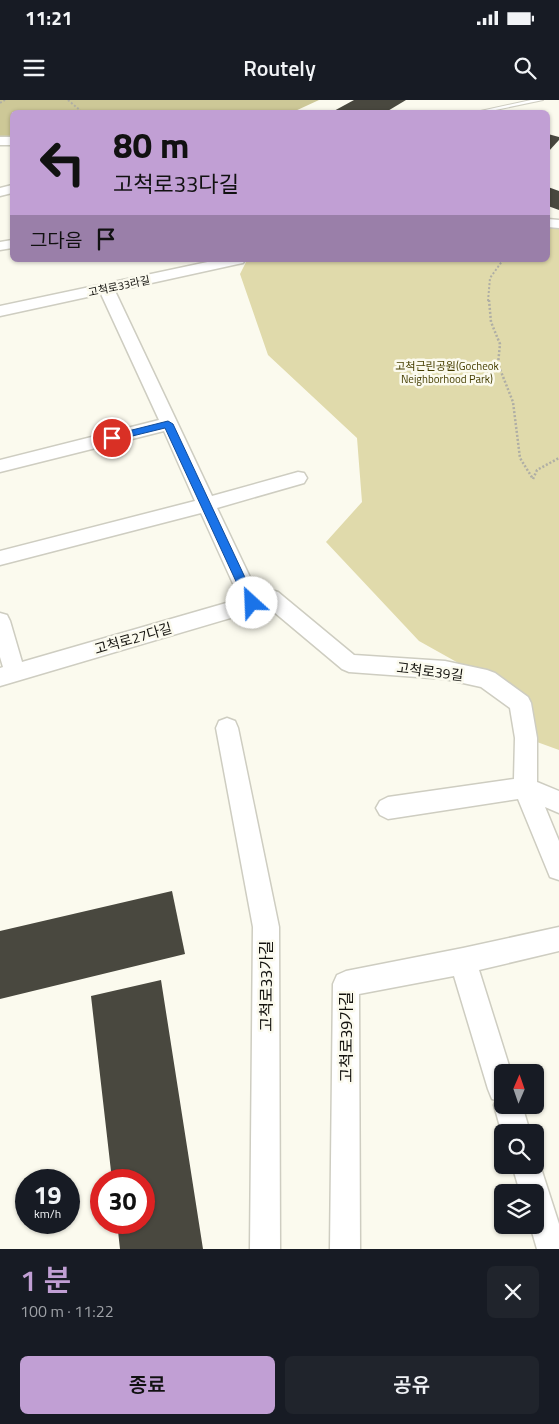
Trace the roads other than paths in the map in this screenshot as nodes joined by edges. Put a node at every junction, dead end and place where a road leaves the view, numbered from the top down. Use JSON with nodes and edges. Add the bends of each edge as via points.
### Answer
{"nodes":[{"id":1,"x":540,"y":100,"type":"edge"},
{"id":2,"x":489,"y":110,"type":"edge"},
{"id":3,"x":229,"y":262,"type":"edge"},
{"id":4,"x":106,"y":288,"type":"junction"},
{"id":5,"x":0,"y":311,"type":"edge"},
{"id":6,"x":168,"y":424,"type":"junction"},
{"id":7,"x":0,"y":466,"type":"edge"},
{"id":8,"x":298,"y":478,"type":"dead end"},
{"id":9,"x":205,"y":505,"type":"junction"},
{"id":10,"x":0,"y":558,"type":"edge"},
{"id":11,"x":262,"y":600,"type":"junction"},
{"id":12,"x":0,"y":621,"type":"edge"},
{"id":13,"x":7,"y":675,"type":"edge"},
{"id":14,"x":227,"y":728,"type":"dead end"},
{"id":15,"x":525,"y":788,"type":"junction"},
{"id":16,"x":559,"y":802,"type":"edge"},
{"id":17,"x":388,"y":808,"type":"dead end"},
{"id":18,"x":559,"y":869,"type":"edge"},
{"id":19,"x":559,"y":939,"type":"edge"},
{"id":20,"x":464,"y":961,"type":"junction"},
{"id":21,"x":495,"y":1064,"type":"edge"},
{"id":22,"x":544,"y":1223,"type":"edge"},
{"id":23,"x":265,"y":1249,"type":"edge"},
{"id":24,"x":345,"y":1249,"type":"edge"},
{"id":25,"x":552,"y":1249,"type":"edge"}],
"edges":[{"from":1,"to":2,"type":"lane"},
{"from":3,"to":4,"type":"street","name":"고척로33라길"},
{"from":4,"to":5,"type":"street","name":"고척로33라길"},
{"from":4,"to":6,"type":"street"},
{"from":6,"to":7,"type":"street"},
{"from":6,"to":9,"type":"street"},
{"from":8,"to":9,"type":"street"},
{"from":9,"to":10,"type":"street"},
{"from":9,"to":11,"type":"street"},
{"from":11,"to":13,"type":"street","name":"고척로27다길"},
{"from":11,"to":15,"type":"street","name":"고척로39길","via":[[349,663],[445,670],[487,679],[520,703],[526,738]]},
{"from":12,"to":13,"type":"street","name":"고척로27다길"},
{"from":14,"to":23,"type":"street","name":"고척로33가길","via":[[266,927]]},
{"from":15,"to":16,"type":"street"},
{"from":15,"to":17,"type":"street"},
{"from":15,"to":18,"type":"street","name":"고척로39길"},
{"from":19,"to":20,"type":"street","name":"고척로39가길"},
{"from":20,"to":21,"type":"street"},
{"from":20,"to":24,"type":"street","name":"고척로39가길","via":[[346,984]]},
{"from":22,"to":25,"type":"street"}]}
